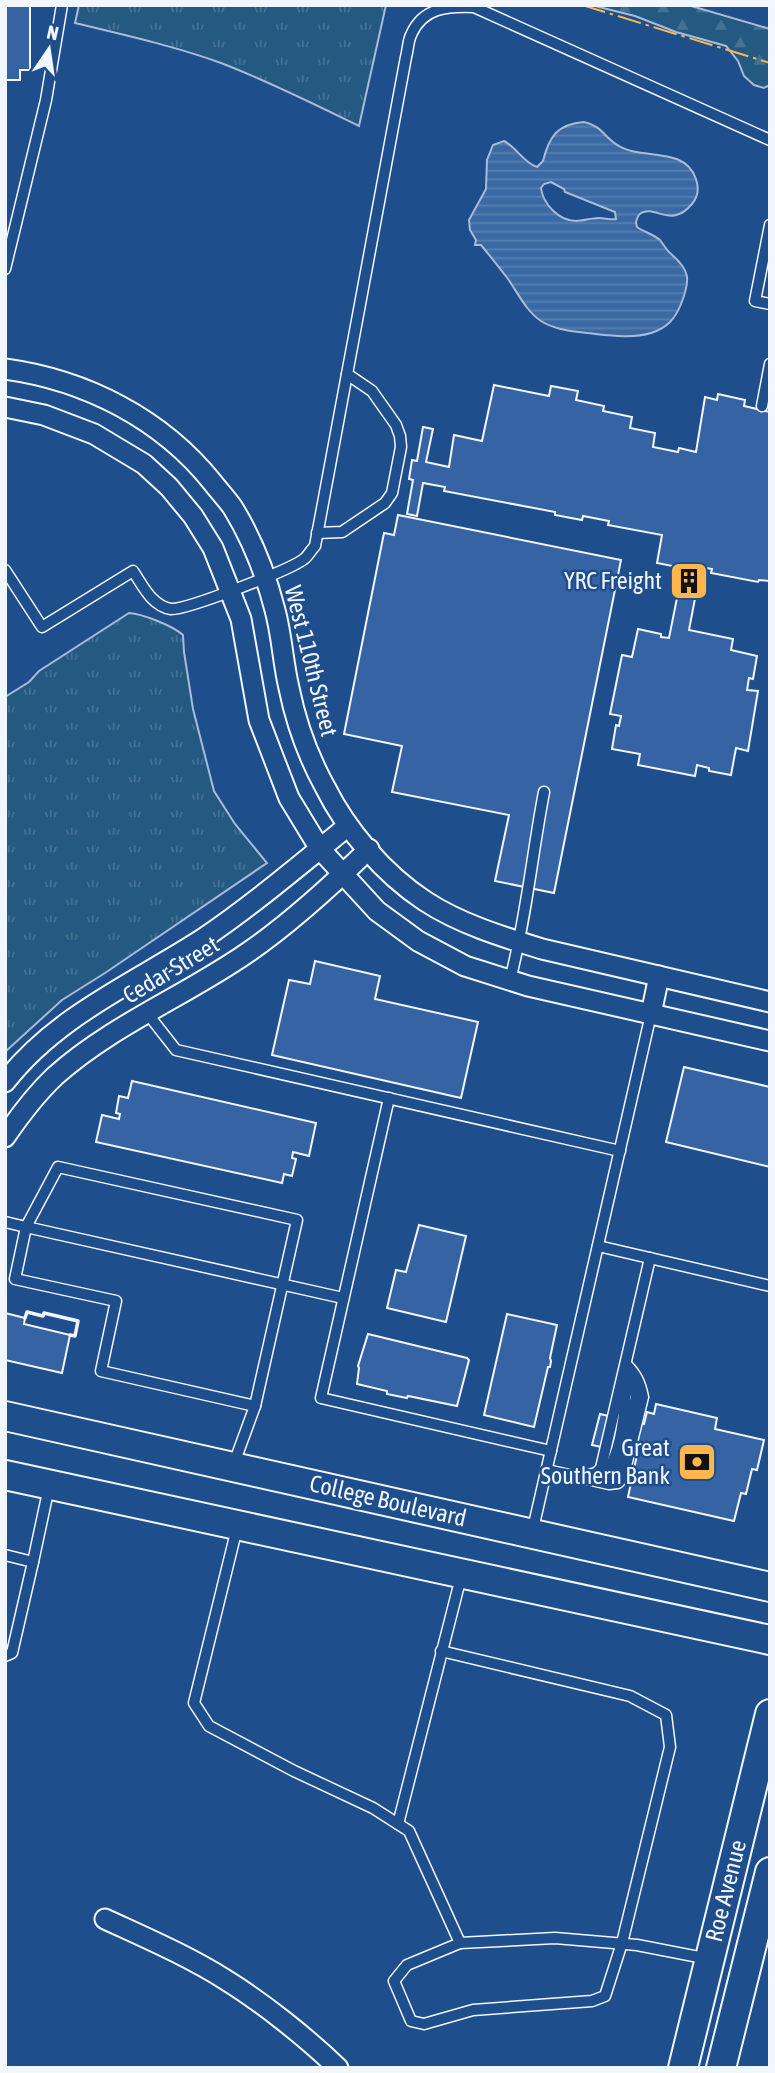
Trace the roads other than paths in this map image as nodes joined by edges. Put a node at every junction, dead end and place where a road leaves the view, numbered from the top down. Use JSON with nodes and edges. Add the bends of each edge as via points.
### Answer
{"nodes":[{"id":1,"x":62,"y":5,"type":"edge"},
{"id":2,"x":770,"y":140,"type":"edge"},
{"id":3,"x":770,"y":225,"type":"edge"},
{"id":4,"x":5,"y":269,"type":"edge"},
{"id":5,"x":770,"y":304,"type":"edge"},
{"id":6,"x":770,"y":364,"type":"edge"},
{"id":7,"x":5,"y":369,"type":"edge"},
{"id":8,"x":347,"y":374,"type":"junction"},
{"id":9,"x":5,"y":407,"type":"edge"},
{"id":10,"x":762,"y":407,"type":"dead end"},
{"id":11,"x":317,"y":533,"type":"junction"},
{"id":12,"x":5,"y":570,"type":"edge"},
{"id":13,"x":266,"y":577,"type":"junction"},
{"id":14,"x":231,"y":590,"type":"junction"},
{"id":15,"x":544,"y":792,"type":"dead end"},
{"id":16,"x":348,"y":826,"type":"junction"},
{"id":17,"x":320,"y":849,"type":"junction"},
{"id":18,"x":369,"y":849,"type":"junction"},
{"id":19,"x":343,"y":874,"type":"junction"},
{"id":20,"x":520,"y":942,"type":"junction"},
{"id":21,"x":659,"y":976,"type":"junction"},
{"id":22,"x":510,"y":980,"type":"junction"},
{"id":23,"x":770,"y":1002,"type":"edge"},
{"id":24,"x":147,"y":1013,"type":"junction"},
{"id":25,"x":651,"y":1014,"type":"junction"},
{"id":26,"x":770,"y":1041,"type":"edge"},
{"id":27,"x":5,"y":1082,"type":"edge"},
{"id":28,"x":389,"y":1098,"type":"junction"},
{"id":29,"x":5,"y":1137,"type":"edge"},
{"id":30,"x":620,"y":1151,"type":"junction"},
{"id":31,"x":5,"y":1222,"type":"edge"},
{"id":32,"x":26,"y":1227,"type":"junction"},
{"id":33,"x":598,"y":1246,"type":"junction"},
{"id":34,"x":650,"y":1258,"type":"junction"},
{"id":35,"x":283,"y":1284,"type":"junction"},
{"id":36,"x":770,"y":1286,"type":"edge"},
{"id":37,"x":343,"y":1298,"type":"junction"},
{"id":38,"x":626,"y":1364,"type":"junction"},
{"id":39,"x":255,"y":1406,"type":"junction"},
{"id":40,"x":5,"y":1416,"type":"edge"},
{"id":41,"x":551,"y":1451,"type":"junction"},
{"id":42,"x":233,"y":1466,"type":"junction"},
{"id":43,"x":547,"y":1470,"type":"junction"},
{"id":44,"x":5,"y":1475,"type":"edge"},
{"id":45,"x":588,"y":1479,"type":"junction"},
{"id":46,"x":50,"y":1485,"type":"junction"},
{"id":47,"x":237,"y":1527,"type":"junction"},
{"id":48,"x":532,"y":1534,"type":"junction"},
{"id":49,"x":5,"y":1555,"type":"edge"},
{"id":50,"x":33,"y":1562,"type":"junction"},
{"id":51,"x":462,"y":1575,"type":"junction"},
{"id":52,"x":770,"y":1587,"type":"edge"},
{"id":53,"x":770,"y":1640,"type":"edge"},
{"id":54,"x":441,"y":1651,"type":"junction"},
{"id":55,"x":5,"y":1656,"type":"edge"},
{"id":56,"x":770,"y":1714,"type":"edge"},
{"id":57,"x":398,"y":1824,"type":"junction"},
{"id":58,"x":770,"y":1872,"type":"edge"},
{"id":59,"x":105,"y":1919,"type":"dead end"},
{"id":60,"x":460,"y":1943,"type":"junction"},
{"id":61,"x":622,"y":1943,"type":"junction"},
{"id":62,"x":710,"y":1959,"type":"junction"},
{"id":63,"x":338,"y":2068,"type":"edge"},
{"id":64,"x":683,"y":2068,"type":"edge"},
{"id":65,"x":721,"y":2068,"type":"edge"}],
"edges":[{"from":1,"to":4,"type":"lane","via":[[46,100]]},
{"from":2,"to":8,"type":"lane","via":[[474,7],[446,6],[424,17],[411,35],[406,57]]},
{"from":3,"to":5,"type":"lane","via":[[755,301]]},
{"from":6,"to":10,"type":"lane"},
{"from":7,"to":13,"type":"street","name":"West 110th Street","via":[[74,385],[121,406],[162,432],[197,464],[233,508]]},
{"from":8,"to":11,"type":"lane"},
{"from":8,"to":11,"type":"lane","via":[[372,391],[396,425],[401,447],[392,493],[385,503],[342,533]]},
{"from":9,"to":14,"type":"street","via":[[71,424],[144,464],[193,516]]},
{"from":11,"to":13,"type":"lane","via":[[315,546],[304,559]]},
{"from":12,"to":14,"type":"lane","via":[[43,626],[133,571],[155,603],[171,609]]},
{"from":13,"to":14,"type":"lane"},
{"from":13,"to":16,"type":"street","name":"West 110th Street","via":[[298,726],[325,789]]},
{"from":14,"to":17,"type":"street","via":[[259,720],[289,798]]},
{"from":15,"to":20,"type":"lane"},
{"from":16,"to":17,"type":"street","name":"Cedar Street"},
{"from":16,"to":18,"type":"street","name":"West 110th Street"},
{"from":17,"to":19,"type":"street"},
{"from":17,"to":27,"type":"street","name":"Cedar Street","via":[[204,938],[78,1013]]},
{"from":18,"to":19,"type":"street","name":"Cedar Street"},
{"from":18,"to":20,"type":"street","name":"West 110th Street","via":[[389,873],[426,901],[472,926]]},
{"from":19,"to":22,"type":"street","via":[[377,911],[418,941],[465,966]]},
{"from":19,"to":24,"type":"street","name":"Cedar Street","via":[[248,952]]},
{"from":20,"to":21,"type":"street","name":"West 110th Street"},
{"from":20,"to":22,"type":"lane"},
{"from":21,"to":23,"type":"street","name":"West 110th Street"},
{"from":21,"to":25,"type":"street"},
{"from":22,"to":25,"type":"street"},
{"from":24,"to":28,"type":"lane","via":[[176,1050]]},
{"from":24,"to":29,"type":"street","name":"Cedar Street","via":[[55,1076]]},
{"from":25,"to":26,"type":"street"},
{"from":25,"to":30,"type":"lane"},
{"from":28,"to":30,"type":"lane"},
{"from":28,"to":37,"type":"lane"},
{"from":30,"to":33,"type":"lane"},
{"from":31,"to":32,"type":"lane"},
{"from":32,"to":35,"type":"lane"},
{"from":32,"to":35,"type":"lane","via":[[58,1167],[297,1220]]},
{"from":32,"to":39,"type":"lane","via":[[15,1279],[116,1301],[101,1371]]},
{"from":33,"to":34,"type":"lane"},
{"from":33,"to":41,"type":"lane"},
{"from":34,"to":36,"type":"lane"},
{"from":34,"to":38,"type":"lane"},
{"from":35,"to":37,"type":"lane"},
{"from":35,"to":39,"type":"lane"},
{"from":37,"to":41,"type":"lane","via":[[321,1398]]},
{"from":38,"to":45,"type":"lane","via":[[601,1468]]},
{"from":38,"to":45,"type":"lane","via":[[636,1374],[643,1397],[627,1466],[618,1482]]},
{"from":39,"to":42,"type":"lane"},
{"from":40,"to":42,"type":"main road","name":"College Boulevard"},
{"from":41,"to":43,"type":"lane"},
{"from":42,"to":48,"type":"main road","name":"College Boulevard"},
{"from":43,"to":45,"type":"lane"},
{"from":43,"to":48,"type":"lane"},
{"from":44,"to":46,"type":"main road"},
{"from":46,"to":47,"type":"main road"},
{"from":46,"to":50,"type":"lane"},
{"from":47,"to":51,"type":"main road"},
{"from":47,"to":57,"type":"lane","via":[[194,1703],[209,1726]]},
{"from":48,"to":52,"type":"main road","name":"College Boulevard"},
{"from":49,"to":50,"type":"lane"},
{"from":50,"to":55,"type":"lane","via":[[12,1653]]},
{"from":51,"to":53,"type":"main road"},
{"from":51,"to":54,"type":"lane"},
{"from":54,"to":57,"type":"lane"},
{"from":54,"to":61,"type":"lane","via":[[630,1696],[666,1715],[670,1747]]},
{"from":56,"to":62,"type":"main road","name":"Roe Avenue"},
{"from":57,"to":60,"type":"lane","via":[[409,1831]]},
{"from":58,"to":65,"type":"main road","name":"Roe Avenue"},
{"from":59,"to":63,"type":"street","via":[[227,1981]]},
{"from":60,"to":61,"type":"lane","via":[[555,1938]]},
{"from":60,"to":61,"type":"lane","via":[[407,1965],[394,1981],[411,2021],[424,2024],[473,2010],[592,2001],[606,1996]]},
{"from":61,"to":62,"type":"lane"},
{"from":62,"to":64,"type":"main road","name":"Roe Avenue"}]}
